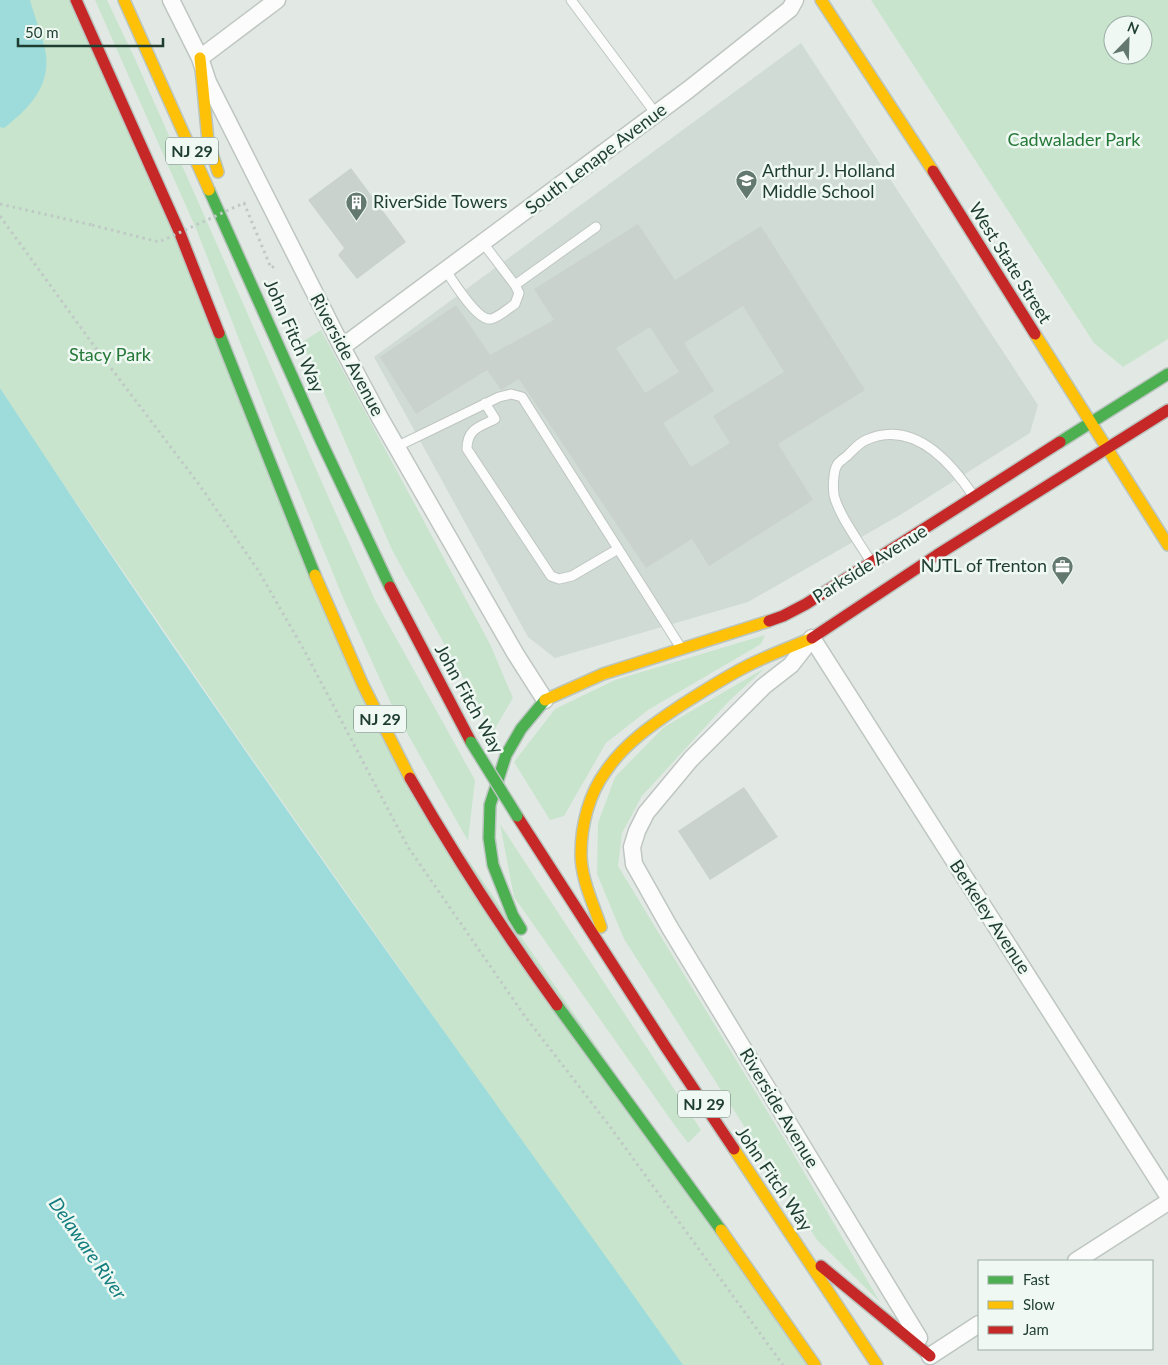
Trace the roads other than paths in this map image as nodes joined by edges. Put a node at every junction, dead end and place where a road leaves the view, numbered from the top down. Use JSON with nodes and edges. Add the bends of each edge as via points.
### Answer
{"nodes":[{"id":1,"x":76,"y":0,"type":"edge"},
{"id":2,"x":124,"y":0,"type":"edge"},
{"id":3,"x":171,"y":0,"type":"edge"},
{"id":4,"x":277,"y":0,"type":"edge"},
{"id":5,"x":571,"y":0,"type":"edge"},
{"id":6,"x":796,"y":0,"type":"edge"},
{"id":7,"x":821,"y":0,"type":"edge"},
{"id":8,"x":200,"y":58,"type":"junction"},
{"id":9,"x":656,"y":114,"type":"junction"},
{"id":10,"x":220,"y":179,"type":"dead end"},
{"id":11,"x":229,"y":208,"type":"dead end"},
{"id":12,"x":596,"y":227,"type":"dead end"},
{"id":13,"x":483,"y":243,"type":"junction"},
{"id":14,"x":446,"y":271,"type":"junction"},
{"id":15,"x":515,"y":285,"type":"junction"},
{"id":16,"x":260,"y":302,"type":"junction"},
{"id":17,"x":342,"y":347,"type":"junction"},
{"id":18,"x":1168,"y":374,"type":"edge"},
{"id":19,"x":485,"y":403,"type":"junction"},
{"id":20,"x":1168,"y":410,"type":"edge"},
{"id":21,"x":1090,"y":424,"type":"junction"},
{"id":22,"x":396,"y":447,"type":"junction"},
{"id":23,"x":1106,"y":450,"type":"junction"},
{"id":24,"x":974,"y":497,"type":"junction"},
{"id":25,"x":1168,"y":545,"type":"edge"},
{"id":26,"x":618,"y":549,"type":"junction"},
{"id":27,"x":872,"y":563,"type":"junction"},
{"id":28,"x":812,"y":638,"type":"junction"},
{"id":29,"x":681,"y":648,"type":"junction"},
{"id":30,"x":545,"y":700,"type":"junction"},
{"id":31,"x":632,"y":846,"type":"joint"},
{"id":32,"x":528,"y":940,"type":"dead end"},
{"id":33,"x":612,"y":961,"type":"junction"},
{"id":34,"x":548,"y":973,"type":"dead end"},
{"id":35,"x":623,"y":1096,"type":"junction"},
{"id":36,"x":1168,"y":1196,"type":"edge"},
{"id":37,"x":1168,"y":1202,"type":"edge"},
{"id":38,"x":798,"y":1246,"type":"junction"},
{"id":39,"x":1078,"y":1260,"type":"edge"},
{"id":40,"x":978,"y":1325,"type":"edge"},
{"id":41,"x":933,"y":1360,"type":"edge"},
{"id":42,"x":815,"y":1365,"type":"edge"},
{"id":43,"x":876,"y":1365,"type":"edge"}],
"edges":[{"from":1,"to":35,"type":"main road","number":"NJ 29","via":[[179,231],[320,586],[401,762],[442,835],[528,965]]},
{"from":2,"to":16,"type":"main road","name":"John Fitch Way","number":"NJ 29"},
{"from":3,"to":8,"type":"street","name":"Riverside Avenue"},
{"from":4,"to":8,"type":"street"},
{"from":5,"to":9,"type":"lane"},
{"from":6,"to":9,"type":"street","name":"South Lenape Avenue","via":[[790,9]]},
{"from":7,"to":21,"type":"main road","name":"West State Street"},
{"from":8,"to":10,"type":"main road","via":[[208,141]]},
{"from":8,"to":17,"type":"street","name":"Riverside Avenue","via":[[208,82]]},
{"from":9,"to":13,"type":"street","name":"South Lenape Avenue"},
{"from":11,"to":16,"type":"main road"},
{"from":12,"to":15,"type":"lane"},
{"from":13,"to":14,"type":"street","name":"South Lenape Avenue"},
{"from":13,"to":15,"type":"lane"},
{"from":14,"to":15,"type":"lane","via":[[475,311],[485,318],[492,318],[515,304],[519,293]]},
{"from":14,"to":17,"type":"street","name":"South Lenape Avenue"},
{"from":16,"to":33,"type":"main road","name":"John Fitch Way","number":"NJ 29","bridge":true,"via":[[393,594],[471,742]]},
{"from":17,"to":22,"type":"street","name":"Riverside Avenue"},
{"from":18,"to":21,"type":"main road","name":"Parkside Avenue"},
{"from":19,"to":22,"type":"lane"},
{"from":19,"to":26,"type":"lane","via":[[511,394],[522,398]]},
{"from":19,"to":26,"type":"lane","via":[[495,419],[471,432],[467,450],[551,576],[559,579],[572,576]]},
{"from":20,"to":23,"type":"main road","name":"Parkside Avenue"},
{"from":21,"to":23,"type":"main road","name":"West State Street"},
{"from":21,"to":24,"type":"main road","name":"Parkside Avenue"},
{"from":22,"to":30,"type":"street","name":"Riverside Avenue"},
{"from":23,"to":25,"type":"main road","name":"West State Street"},
{"from":23,"to":28,"type":"main road","name":"Parkside Avenue","via":[[937,555]]},
{"from":24,"to":27,"type":"main road","name":"Parkside Avenue"},
{"from":24,"to":27,"type":"lane","via":[[963,481],[925,444],[901,436],[884,435],[865,440],[836,466],[834,495],[839,510]]},
{"from":26,"to":29,"type":"lane"},
{"from":27,"to":29,"type":"main road","name":"Parkside Avenue","via":[[783,616]]},
{"from":28,"to":31,"type":"street","name":"Parkside Avenue","via":[[791,665],[764,686],[691,759],[646,813]]},
{"from":28,"to":33,"type":"main road","via":[[752,663],[700,694],[650,728],[622,751],[606,771],[587,814],[581,854],[585,878]]},
{"from":28,"to":36,"type":"street","name":"Berkeley Avenue"},
{"from":29,"to":30,"type":"main road","name":"Parkside Avenue","via":[[603,674]]},
{"from":30,"to":32,"type":"main road","via":[[521,729],[506,755],[490,805],[489,838],[493,865],[513,916]]},
{"from":31,"to":41,"type":"street","name":"Riverside Avenue","via":[[634,864],[670,928]]},
{"from":33,"to":38,"type":"main road","name":"John Fitch Way","number":"NJ 29"},
{"from":34,"to":35,"type":"main road"},
{"from":35,"to":42,"type":"main road","number":"NJ 29"},
{"from":37,"to":39,"type":"street"},
{"from":38,"to":41,"type":"main road"},
{"from":38,"to":43,"type":"main road","name":"John Fitch Way","number":"NJ 29"},
{"from":40,"to":41,"type":"street"}]}
